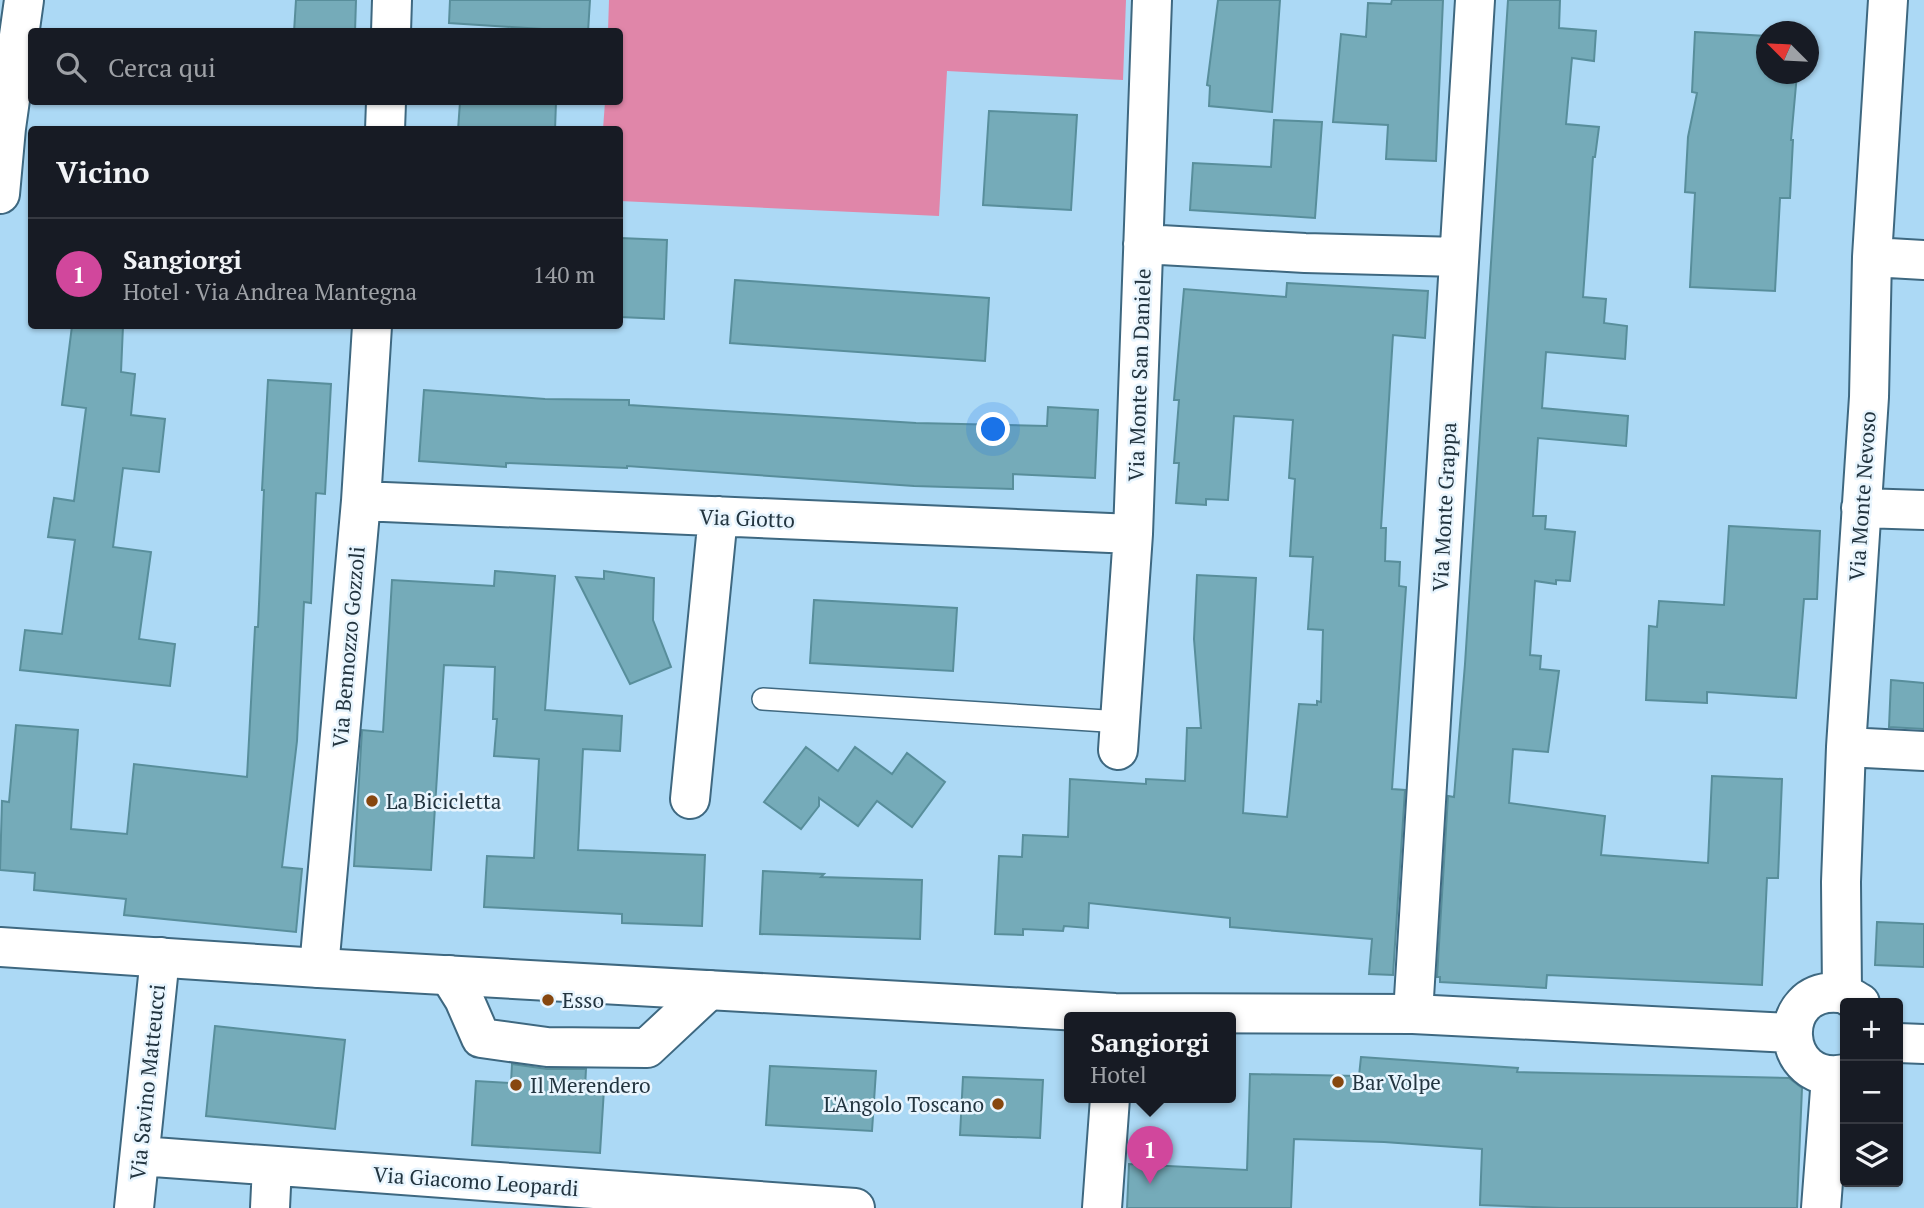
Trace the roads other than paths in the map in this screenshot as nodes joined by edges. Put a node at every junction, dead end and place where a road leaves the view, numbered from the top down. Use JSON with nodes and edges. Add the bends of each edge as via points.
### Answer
{"nodes":[{"id":1,"x":24,"y":0,"type":"edge"},
{"id":2,"x":392,"y":0,"type":"edge"},
{"id":3,"x":1152,"y":0,"type":"edge"},
{"id":4,"x":1475,"y":0,"type":"edge"},
{"id":5,"x":1888,"y":0,"type":"edge"},
{"id":6,"x":390,"y":28,"type":"edge"},
{"id":7,"x":386,"y":105,"type":"edge"},
{"id":8,"x":385,"y":126,"type":"edge"},
{"id":9,"x":13,"y":129,"type":"edge"},
{"id":10,"x":0,"y":194,"type":"edge"},
{"id":11,"x":1143,"y":244,"type":"junction"},
{"id":12,"x":1459,"y":257,"type":"junction"},
{"id":13,"x":1872,"y":257,"type":"junction"},
{"id":14,"x":1924,"y":260,"type":"edge"},
{"id":15,"x":372,"y":329,"type":"edge"},
{"id":16,"x":361,"y":501,"type":"junction"},
{"id":17,"x":1861,"y":508,"type":"junction"},
{"id":18,"x":1924,"y":510,"type":"edge"},
{"id":19,"x":718,"y":516,"type":"junction"},
{"id":20,"x":1133,"y":534,"type":"junction"},
{"id":21,"x":763,"y":699,"type":"dead end"},
{"id":22,"x":1120,"y":736,"type":"joint"},
{"id":23,"x":1846,"y":747,"type":"junction"},
{"id":24,"x":1924,"y":751,"type":"edge"},
{"id":25,"x":690,"y":799,"type":"dead end"},
{"id":26,"x":0,"y":947,"type":"edge"},
{"id":27,"x":160,"y":957,"type":"junction"},
{"id":28,"x":319,"y":968,"type":"junction"},
{"id":29,"x":449,"y":975,"type":"junction"},
{"id":30,"x":709,"y":990,"type":"junction"},
{"id":31,"x":1851,"y":998,"type":"edge"},
{"id":32,"x":1064,"y":1013,"type":"edge"},
{"id":33,"x":1413,"y":1014,"type":"junction"},
{"id":34,"x":1236,"y":1015,"type":"edge"},
{"id":35,"x":1791,"y":1033,"type":"junction"},
{"id":36,"x":1903,"y":1043,"type":"edge"},
{"id":37,"x":1924,"y":1044,"type":"edge"},
{"id":38,"x":1838,"y":1076,"type":"edge"},
{"id":39,"x":1110,"y":1103,"type":"edge"},
{"id":40,"x":139,"y":1156,"type":"junction"},
{"id":41,"x":272,"y":1166,"type":"junction"},
{"id":42,"x":507,"y":1196,"type":"edge"},
{"id":43,"x":779,"y":1205,"type":"edge"},
{"id":44,"x":134,"y":1208,"type":"edge"},
{"id":45,"x":270,"y":1208,"type":"edge"},
{"id":46,"x":855,"y":1208,"type":"edge"},
{"id":47,"x":1102,"y":1208,"type":"edge"},
{"id":48,"x":1821,"y":1208,"type":"edge"}],
"edges":[{"from":1,"to":9,"type":"street"},
{"from":2,"to":6,"type":"street"},
{"from":3,"to":11,"type":"street","name":"Via Monte San Daniele"},
{"from":4,"to":12,"type":"street","name":"Via Monte Grappa"},
{"from":5,"to":13,"type":"street","name":"Via Monte Nevoso"},
{"from":7,"to":8,"type":"street"},
{"from":9,"to":10,"type":"street"},
{"from":11,"to":12,"type":"street"},
{"from":11,"to":20,"type":"street","name":"Via Monte San Daniele"},
{"from":12,"to":33,"type":"street","name":"Via Monte Grappa"},
{"from":13,"to":14,"type":"street"},
{"from":13,"to":17,"type":"street","name":"Via Monte Nevoso"},
{"from":15,"to":16,"type":"street","name":"Via Bennozzo Gozzoli"},
{"from":16,"to":19,"type":"street","name":"Via Giotto"},
{"from":16,"to":28,"type":"street","name":"Via Bennozzo Gozzoli"},
{"from":17,"to":18,"type":"street"},
{"from":17,"to":23,"type":"street","name":"Via Monte Nevoso"},
{"from":19,"to":20,"type":"street","name":"Via Giotto"},
{"from":19,"to":25,"type":"street"},
{"from":20,"to":22,"type":"street","name":"Via Monte San Daniele"},
{"from":21,"to":22,"type":"lane"},
{"from":23,"to":24,"type":"street"},
{"from":23,"to":31,"type":"street","name":"Via Monte Nevoso","via":[[1841,882]]},
{"from":26,"to":27,"type":"street"},
{"from":27,"to":28,"type":"street"},
{"from":27,"to":40,"type":"street","name":"Via Savino Matteucci"},
{"from":28,"to":29,"type":"street"},
{"from":29,"to":30,"type":"street"},
{"from":29,"to":30,"type":"street","via":[[481,1038],[547,1046],[647,1048]]},
{"from":30,"to":32,"type":"street"},
{"from":31,"to":35,"type":"street","via":[[1817,996],[1796,1015]]},
{"from":33,"to":34,"type":"street"},
{"from":33,"to":35,"type":"street"},
{"from":35,"to":38,"type":"street","via":[[1806,1066]]},
{"from":36,"to":37,"type":"street"},
{"from":38,"to":48,"type":"street"},
{"from":39,"to":47,"type":"street"},
{"from":40,"to":41,"type":"street","name":"Via Giacomo Leopardi"},
{"from":40,"to":44,"type":"street","name":"Via Savino Matteucci"},
{"from":41,"to":42,"type":"street","name":"Via Giacomo Leopardi"},
{"from":41,"to":45,"type":"street"},
{"from":42,"to":43,"type":"street","name":"Via Giacomo Leopardi"},
{"from":43,"to":46,"type":"street","name":"Via Giacomo Leopardi"}]}
